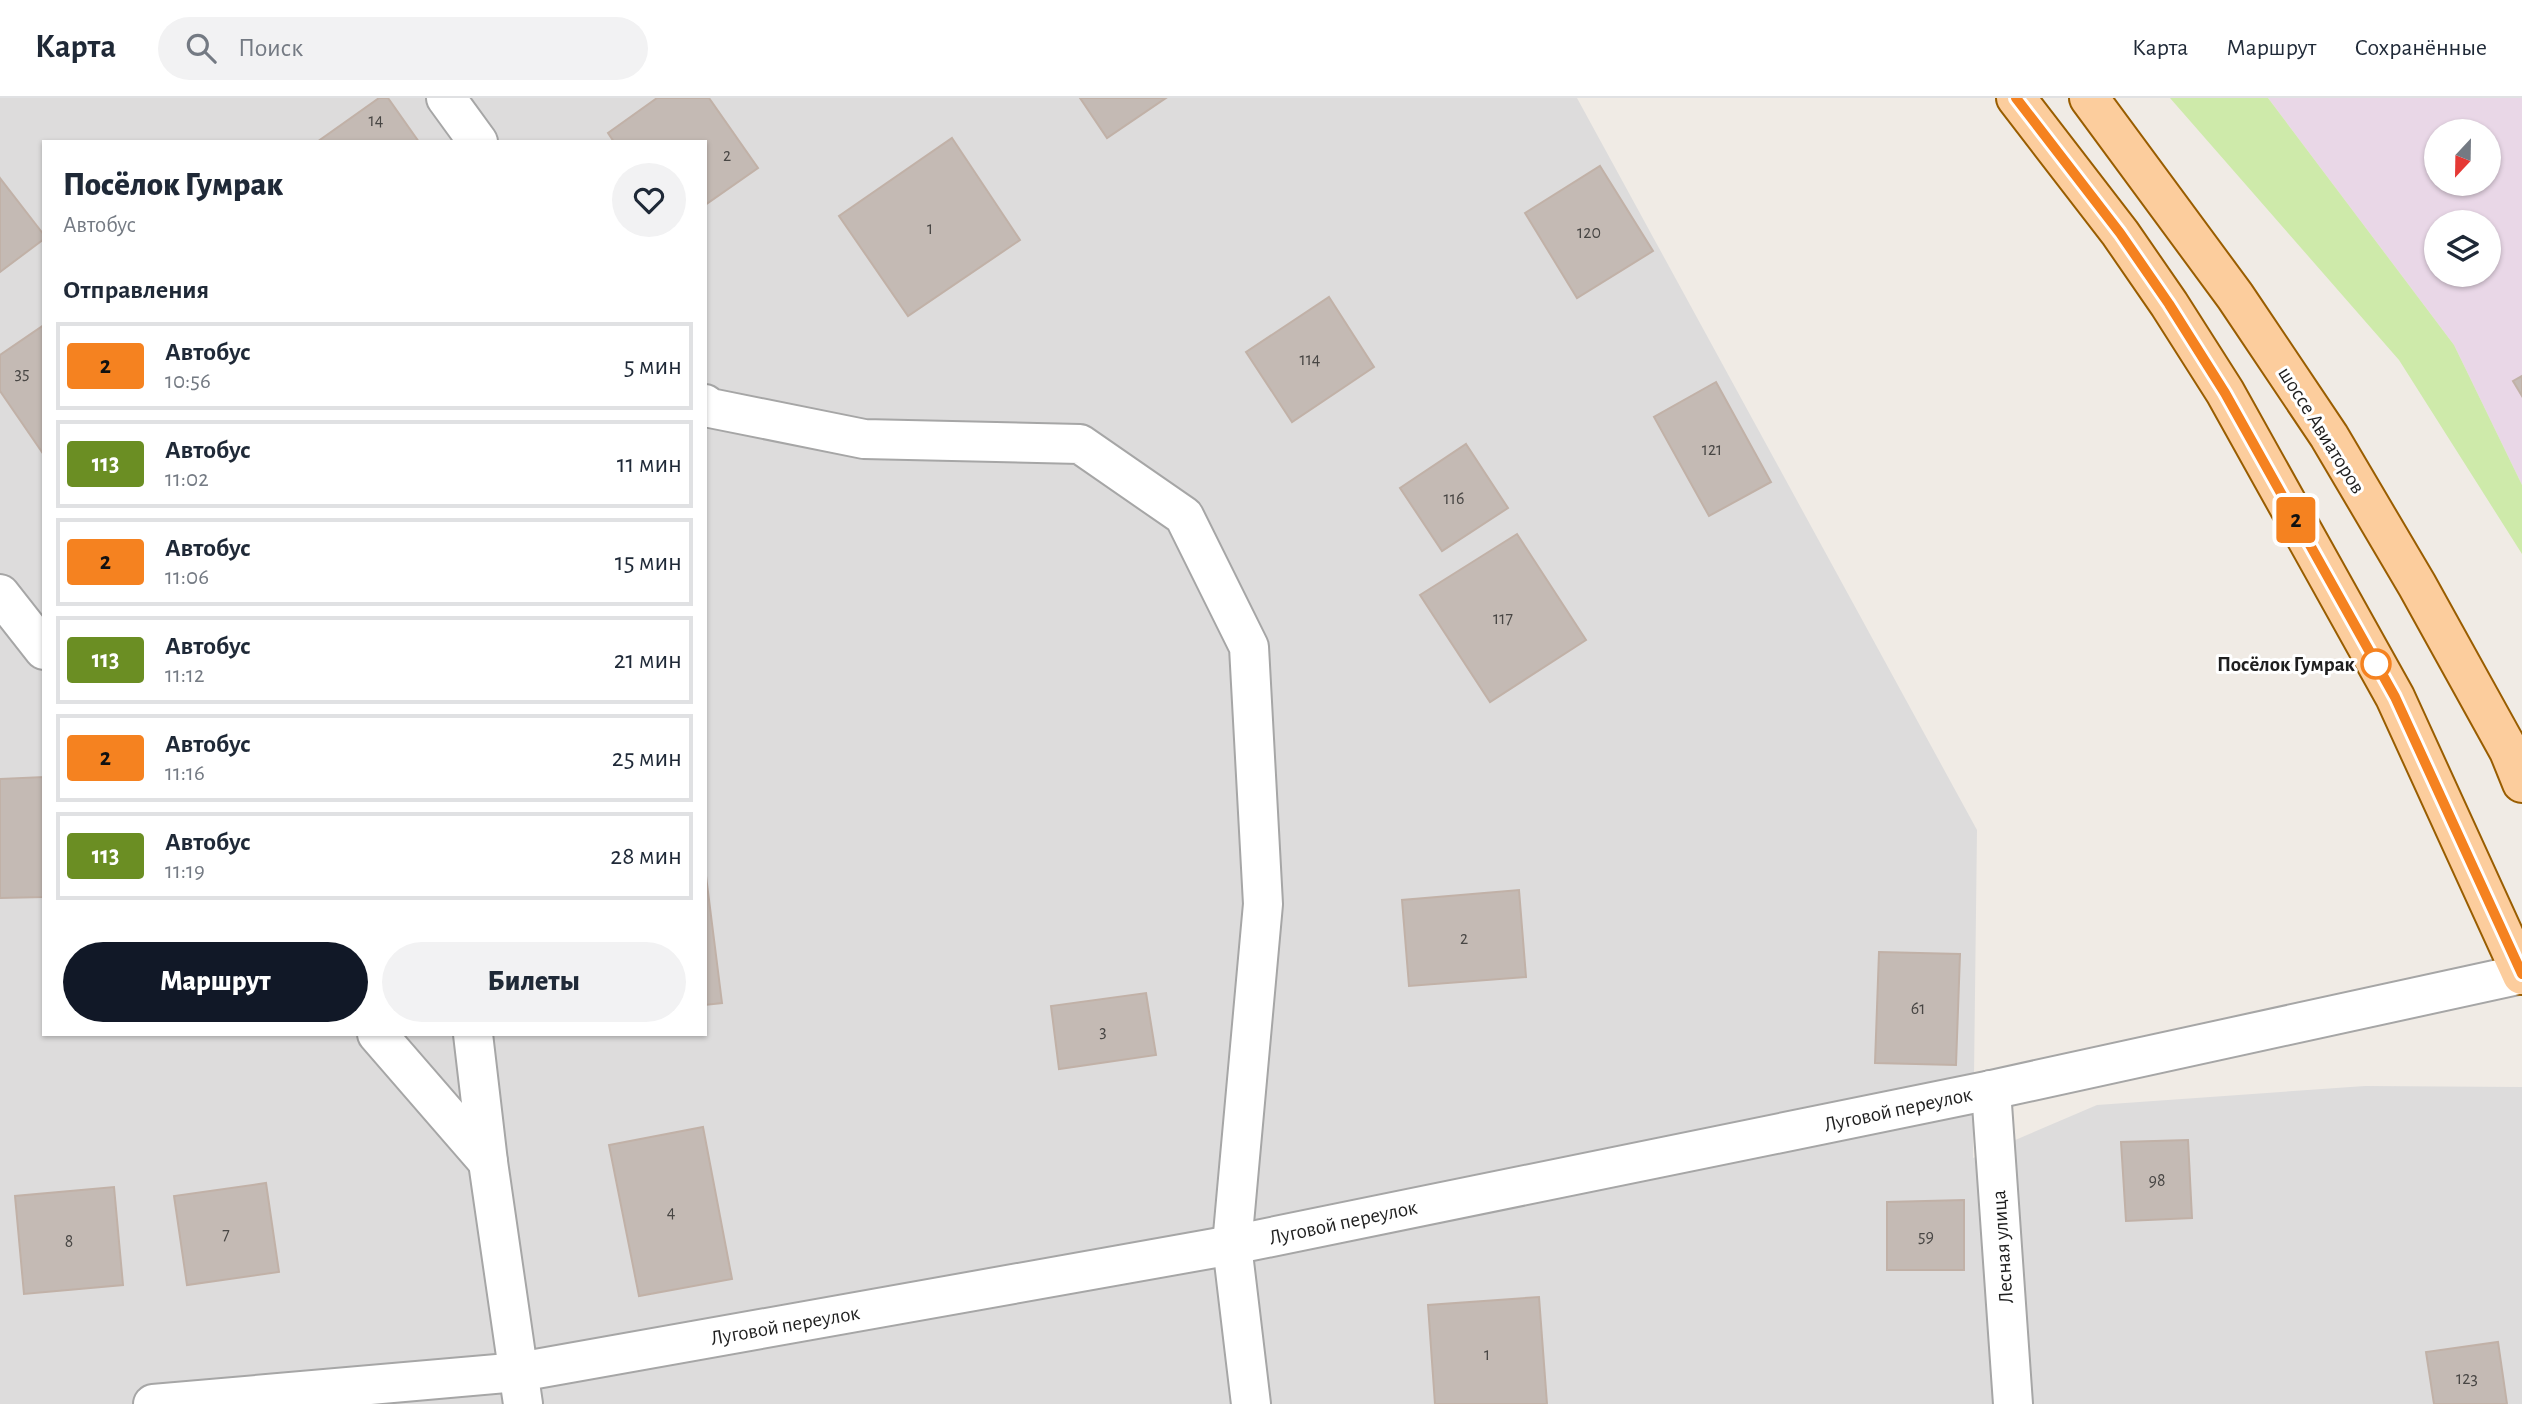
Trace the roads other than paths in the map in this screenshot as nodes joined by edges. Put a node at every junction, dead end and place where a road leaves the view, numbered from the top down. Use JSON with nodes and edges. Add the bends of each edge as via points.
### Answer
{"nodes":[{"id":1,"x":446,"y":98,"type":"edge"},
{"id":2,"x":2016,"y":98,"type":"edge"},
{"id":3,"x":2089,"y":98,"type":"edge"},
{"id":4,"x":477,"y":140,"type":"edge"},
{"id":5,"x":707,"y":406,"type":"edge"},
{"id":6,"x":0,"y":594,"type":"edge"},
{"id":7,"x":23,"y":638,"type":"edge"},
{"id":8,"x":2522,"y":783,"type":"edge"},
{"id":9,"x":2522,"y":975,"type":"edge"},
{"id":10,"x":379,"y":1036,"type":"edge"},
{"id":11,"x":474,"y":1036,"type":"edge"},
{"id":12,"x":1990,"y":1090,"type":"junction"},
{"id":13,"x":488,"y":1162,"type":"junction"},
{"id":14,"x":1232,"y":1245,"type":"junction"},
{"id":15,"x":521,"y":1388,"type":"edge"},
{"id":16,"x":153,"y":1404,"type":"edge"},
{"id":17,"x":1251,"y":1404,"type":"edge"},
{"id":18,"x":2012,"y":1404,"type":"edge"}],
"edges":[{"from":1,"to":4,"type":"street"},
{"from":2,"to":9,"type":"main road","via":[[2120,233],[2225,393],[2395,697]]},
{"from":3,"to":8,"type":"main road","name":"шоссе Авиаторов","via":[[2235,296],[2329,436],[2417,585],[2509,751]]},
{"from":5,"to":14,"type":"street","via":[[864,439],[1080,444],[1184,516],[1249,647],[1263,904]]},
{"from":6,"to":7,"type":"street"},
{"from":9,"to":12,"type":"street","name":"Луговой переулок"},
{"from":10,"to":13,"type":"street"},
{"from":11,"to":13,"type":"street"},
{"from":12,"to":14,"type":"street","name":"Луговой переулок"},
{"from":12,"to":18,"type":"street","name":"Лесная улица"},
{"from":13,"to":15,"type":"street"},
{"from":14,"to":15,"type":"street","name":"Луговой переулок"},
{"from":14,"to":17,"type":"street"},
{"from":15,"to":16,"type":"street","name":"Луговой переулок"}]}
